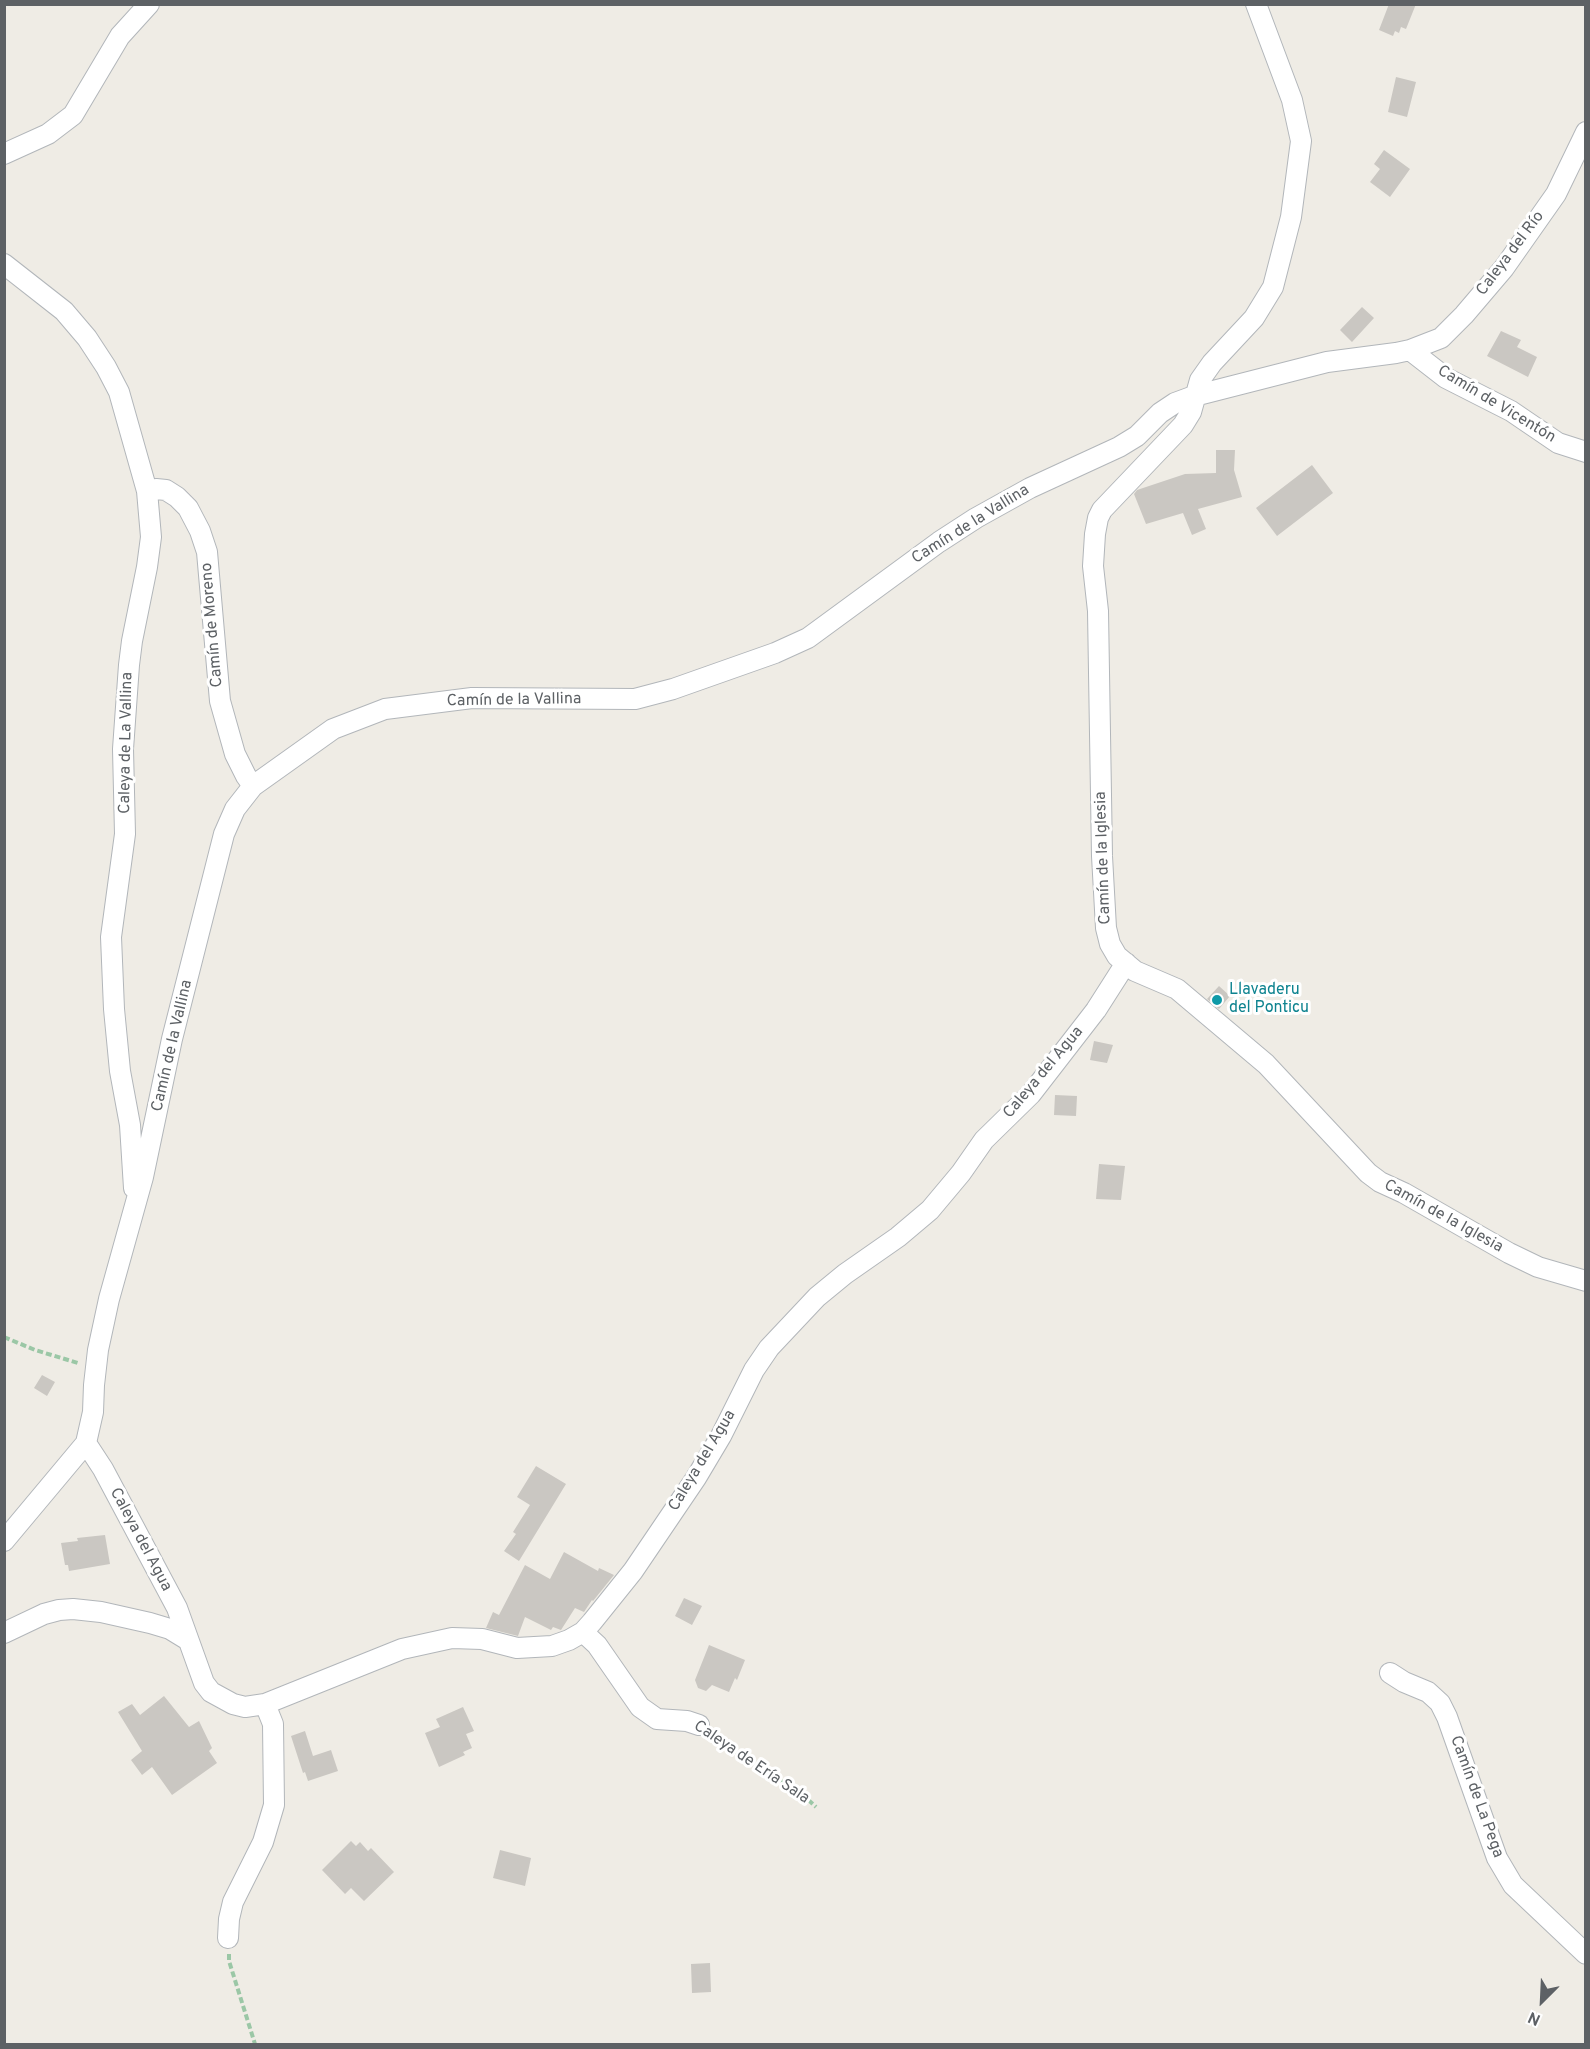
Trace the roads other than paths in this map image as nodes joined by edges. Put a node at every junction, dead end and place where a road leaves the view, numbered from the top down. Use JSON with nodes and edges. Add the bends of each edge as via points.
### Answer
{"nodes":[{"id":1,"x":148,"y":4,"type":"edge"},
{"id":2,"x":1256,"y":4,"type":"edge"},
{"id":3,"x":1586,"y":132,"type":"edge"},
{"id":4,"x":4,"y":154,"type":"edge"},
{"id":5,"x":4,"y":264,"type":"edge"},
{"id":6,"x":1410,"y":351,"type":"junction"},
{"id":7,"x":1194,"y":396,"type":"junction"},
{"id":8,"x":1586,"y":452,"type":"edge"},
{"id":9,"x":147,"y":491,"type":"junction"},
{"id":10,"x":253,"y":786,"type":"junction"},
{"id":11,"x":1126,"y":963,"type":"junction"},
{"id":12,"x":136,"y":1200,"type":"junction"},
{"id":13,"x":1586,"y":1281,"type":"edge"},
{"id":14,"x":86,"y":1443,"type":"junction"},
{"id":15,"x":4,"y":1542,"type":"edge"},
{"id":16,"x":583,"y":1632,"type":"junction"},
{"id":17,"x":4,"y":1633,"type":"edge"},
{"id":18,"x":188,"y":1640,"type":"junction"},
{"id":19,"x":1390,"y":1673,"type":"dead end"},
{"id":20,"x":265,"y":1704,"type":"junction"},
{"id":21,"x":699,"y":1725,"type":"road end"},
{"id":22,"x":228,"y":1938,"type":"road end"},
{"id":23,"x":1586,"y":1954,"type":"edge"}],
"edges":[{"from":1,"to":4,"type":"street","via":[[120,36],[73,115],[48,134]]},
{"from":2,"to":7,"type":"street","name":"Camín de la Iglesia","via":[[1292,100],[1301,141],[1291,217],[1274,287],[1254,318],[1200,380]]},
{"from":3,"to":6,"type":"street","name":"Caleya del Río","via":[[1556,194],[1504,268],[1441,338]]},
{"from":5,"to":9,"type":"street","name":"Caleya de La Vallina","via":[[64,311],[106,367],[119,392]]},
{"from":6,"to":7,"type":"street","name":"Camín de la Vallina","via":[[1327,362]]},
{"from":6,"to":8,"type":"street","name":"Camín de Vicentón","via":[[1446,378],[1511,411],[1558,443]]},
{"from":7,"to":10,"type":"street","name":"Camín de la Vallina","via":[[1160,412],[1137,436],[1119,447],[976,518],[807,638],[776,653],[634,699],[472,699],[385,709],[333,729]]},
{"from":7,"to":11,"type":"street","name":"Camín de la Iglesia","via":[[1184,425],[1102,510],[1095,534],[1106,928],[1110,944]]},
{"from":9,"to":10,"type":"street","name":"Camín de Moreno","via":[[166,490],[177,497],[200,531],[207,552],[220,701],[236,754]]},
{"from":9,"to":12,"type":"street","name":"Caleya de La Vallina","via":[[151,537],[129,665],[123,749],[125,834],[111,937],[114,1010]]},
{"from":10,"to":12,"type":"street","name":"Camín de la Vallina","via":[[234,809],[224,834]]},
{"from":11,"to":13,"type":"street","name":"Camín de la Iglesia","via":[[1177,989],[1266,1064],[1380,1182],[1538,1267]]},
{"from":11,"to":16,"type":"street","name":"Caleya del Agua","via":[[1096,1010],[1038,1084],[984,1140],[930,1210],[817,1297],[769,1348],[696,1478],[633,1571]]},
{"from":12,"to":14,"type":"street","name":"Camín de la Vallina","via":[[109,1299]]},
{"from":14,"to":15,"type":"street","name":"Camín de la Vallina"},
{"from":14,"to":18,"type":"street","name":"Caleya del Agua","via":[[177,1608]]},
{"from":16,"to":20,"type":"street","name":"Caleya del Agua","via":[[552,1646],[533,1648],[468,1637],[402,1649]]},
{"from":16,"to":21,"type":"street","name":"Caleya de Ería Sala","via":[[597,1645],[640,1707],[657,1719]]},
{"from":17,"to":18,"type":"street","via":[[44,1614],[73,1609],[150,1623]]},
{"from":18,"to":20,"type":"street","name":"Caleya del Agua","via":[[211,1692],[244,1707]]},
{"from":19,"to":23,"type":"street","name":"Camín de La Pega","via":[[1428,1692],[1440,1703],[1497,1858],[1513,1885]]},
{"from":20,"to":22,"type":"street","via":[[273,1724],[274,1805],[263,1842],[233,1902]]}]}
